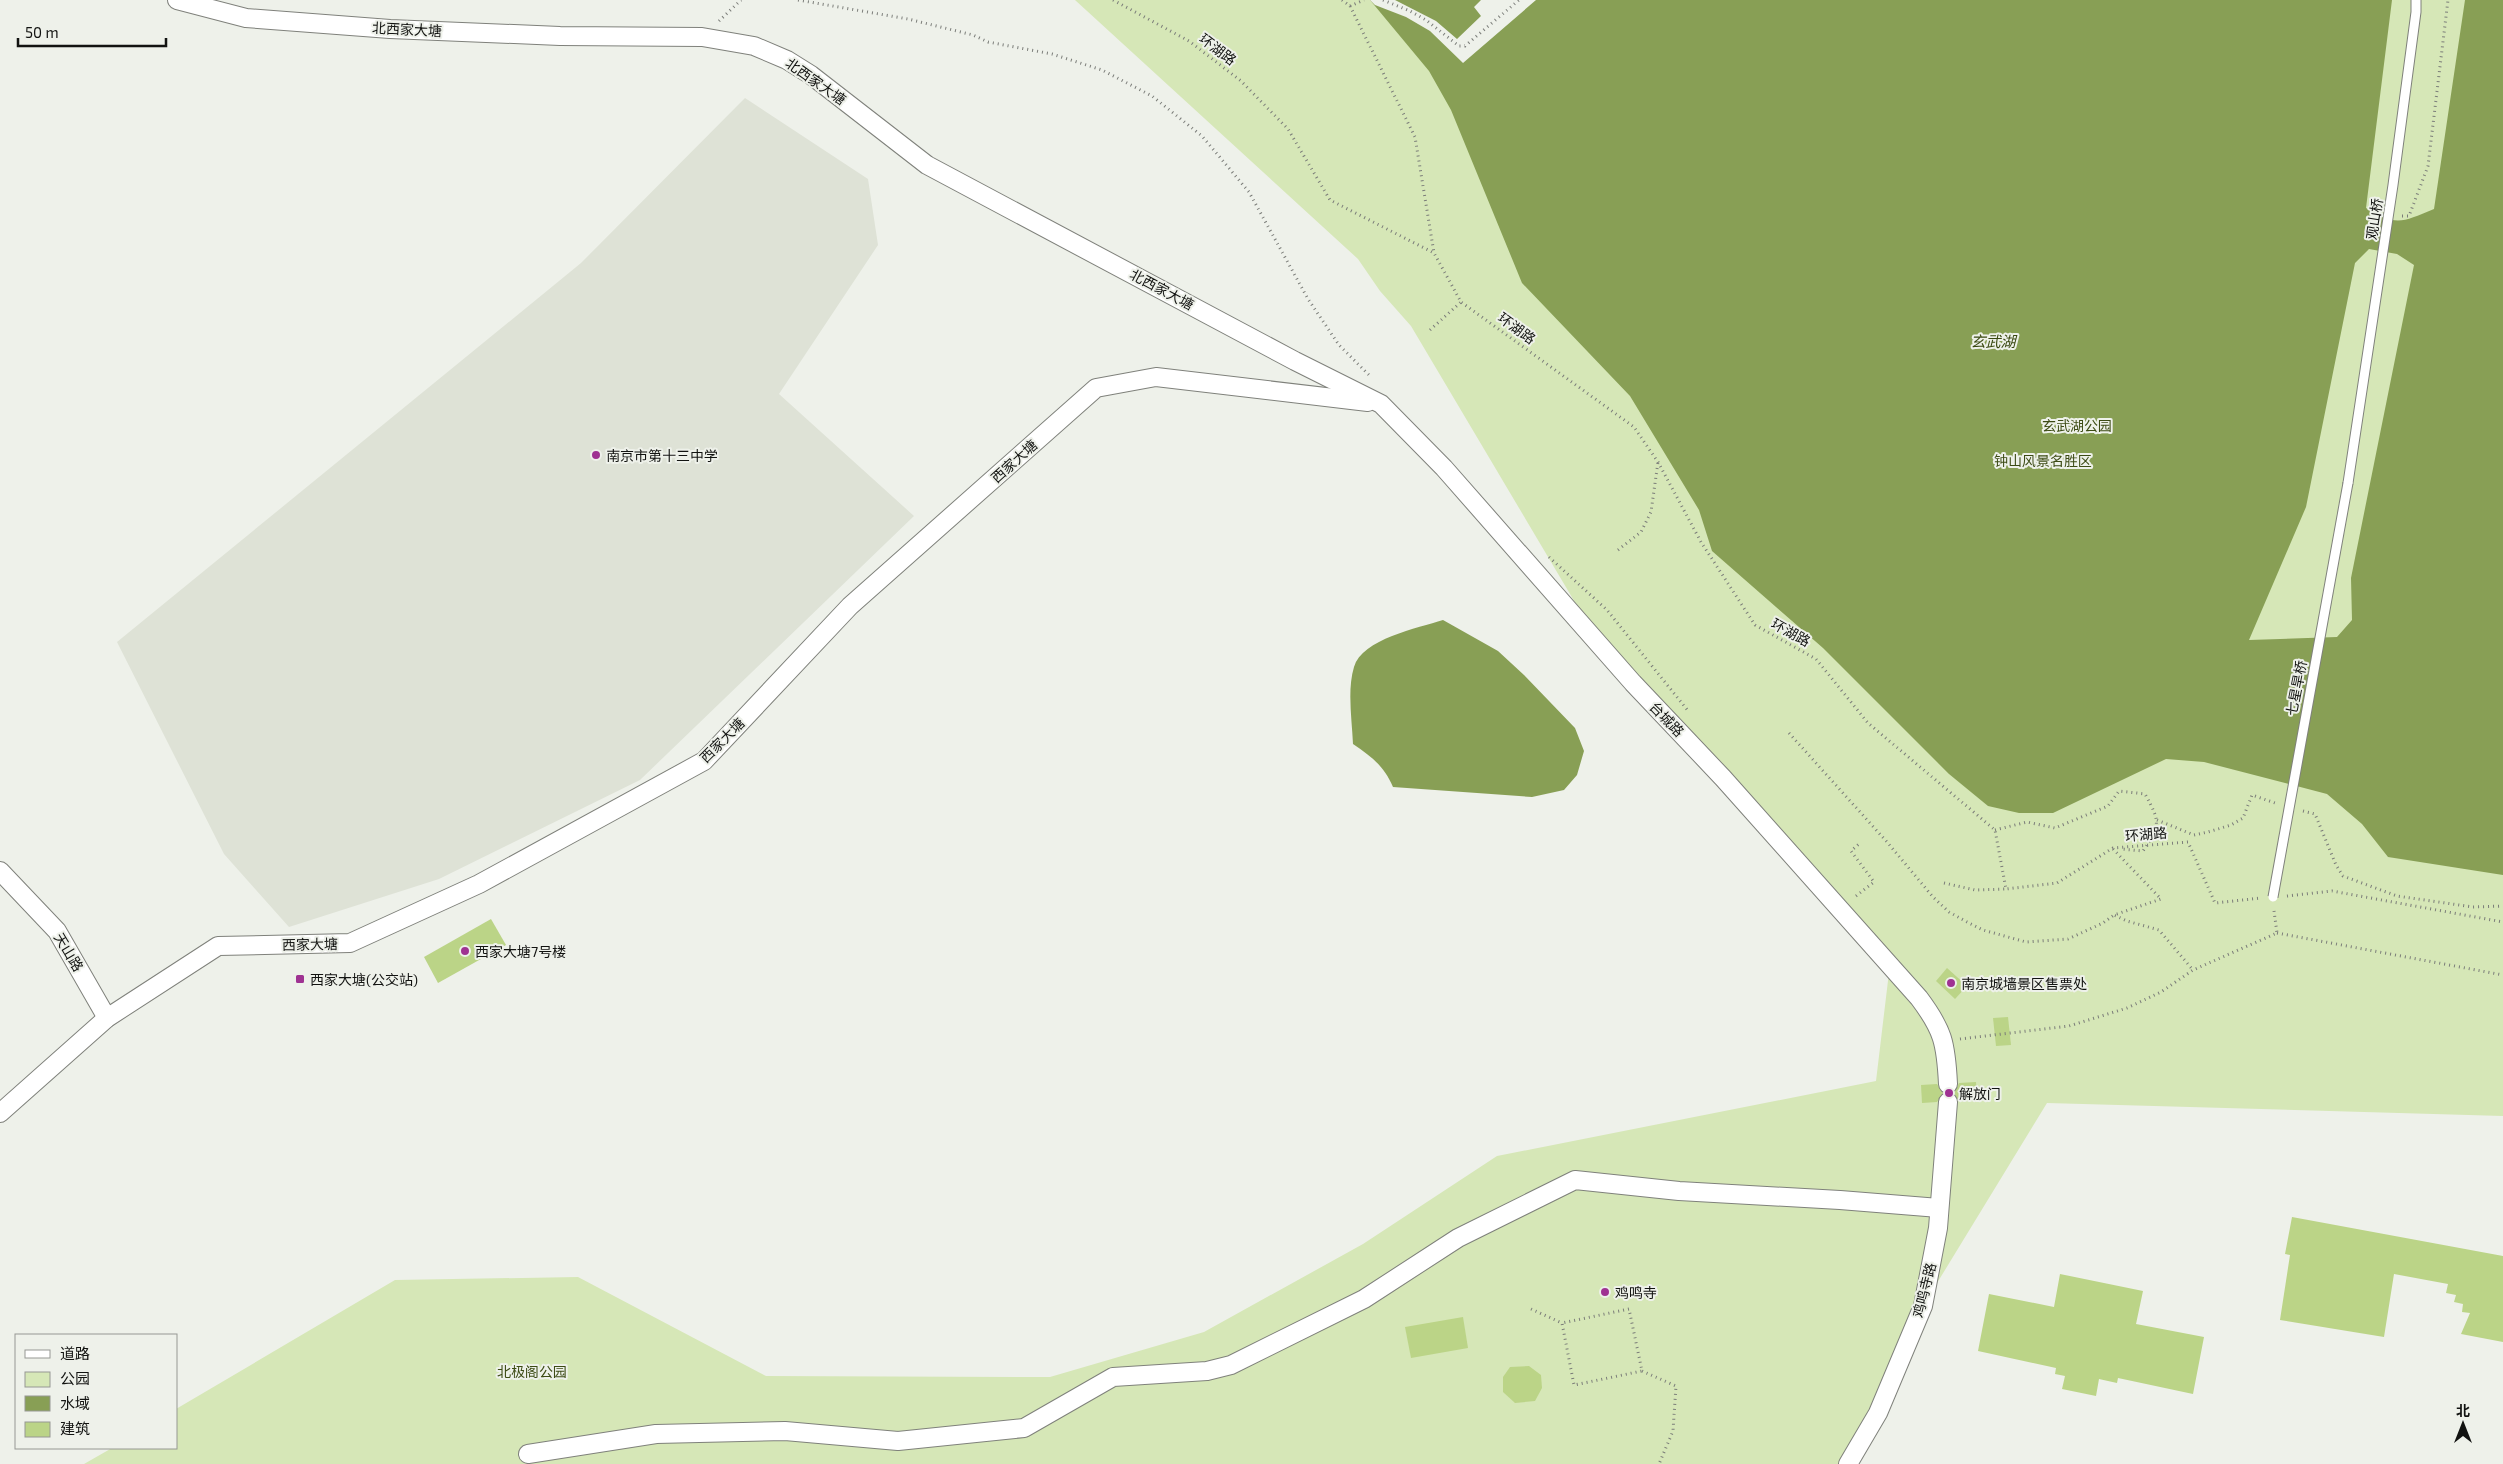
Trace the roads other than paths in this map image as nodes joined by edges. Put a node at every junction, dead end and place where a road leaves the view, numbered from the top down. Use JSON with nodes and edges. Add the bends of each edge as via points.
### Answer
{"nodes":[{"id":1,"x":177,"y":0,"type":"edge"},
{"id":2,"x":2416,"y":0,"type":"edge"},
{"id":3,"x":1381,"y":404,"type":"junction"},
{"id":4,"x":2348,"y":483,"type":"joint"},
{"id":5,"x":0,"y":871,"type":"edge"},
{"id":6,"x":2268,"y":898,"type":"road end"},
{"id":7,"x":107,"y":1018,"type":"junction"},
{"id":8,"x":1948,"y":1084,"type":"dead end"},
{"id":9,"x":1948,"y":1102,"type":"dead end"},
{"id":10,"x":0,"y":1113,"type":"edge"},
{"id":11,"x":1939,"y":1208,"type":"junction"},
{"id":12,"x":528,"y":1454,"type":"dead end"},
{"id":13,"x":1848,"y":1464,"type":"edge"}],
"edges":[{"from":1,"to":3,"type":"street","name":"北西家大塘","via":[[246,18],[390,29],[560,36],[702,37],[754,46],[811,75],[927,165]]},
{"from":2,"to":4,"type":"lane","name":"观山桥","via":[[2389,214]]},
{"from":3,"to":7,"type":"street","name":"西家大塘","via":[[1156,377],[1096,388],[850,606],[704,761],[479,884],[350,943],[218,946]]},
{"from":3,"to":8,"type":"street","name":"台城路","via":[[1444,468],[1633,683],[1890,964],[1951,1040]]},
{"from":4,"to":6,"type":"lane","name":"七星旱桥","bridge":true},
{"from":5,"to":7,"type":"street","name":"天山路","via":[[57,931]]},
{"from":7,"to":10,"type":"street","name":"西家大塘"},
{"from":9,"to":11,"type":"street","name":"鸡鸣寺路"},
{"from":11,"to":12,"type":"street","via":[[1680,1191],[1575,1180],[1458,1238],[1364,1299],[1231,1365],[1207,1371],[1113,1377],[1024,1428],[898,1440],[785,1431],[656,1434]]},
{"from":11,"to":13,"type":"street","name":"鸡鸣寺路","via":[[1923,1306],[1878,1413]]}]}
